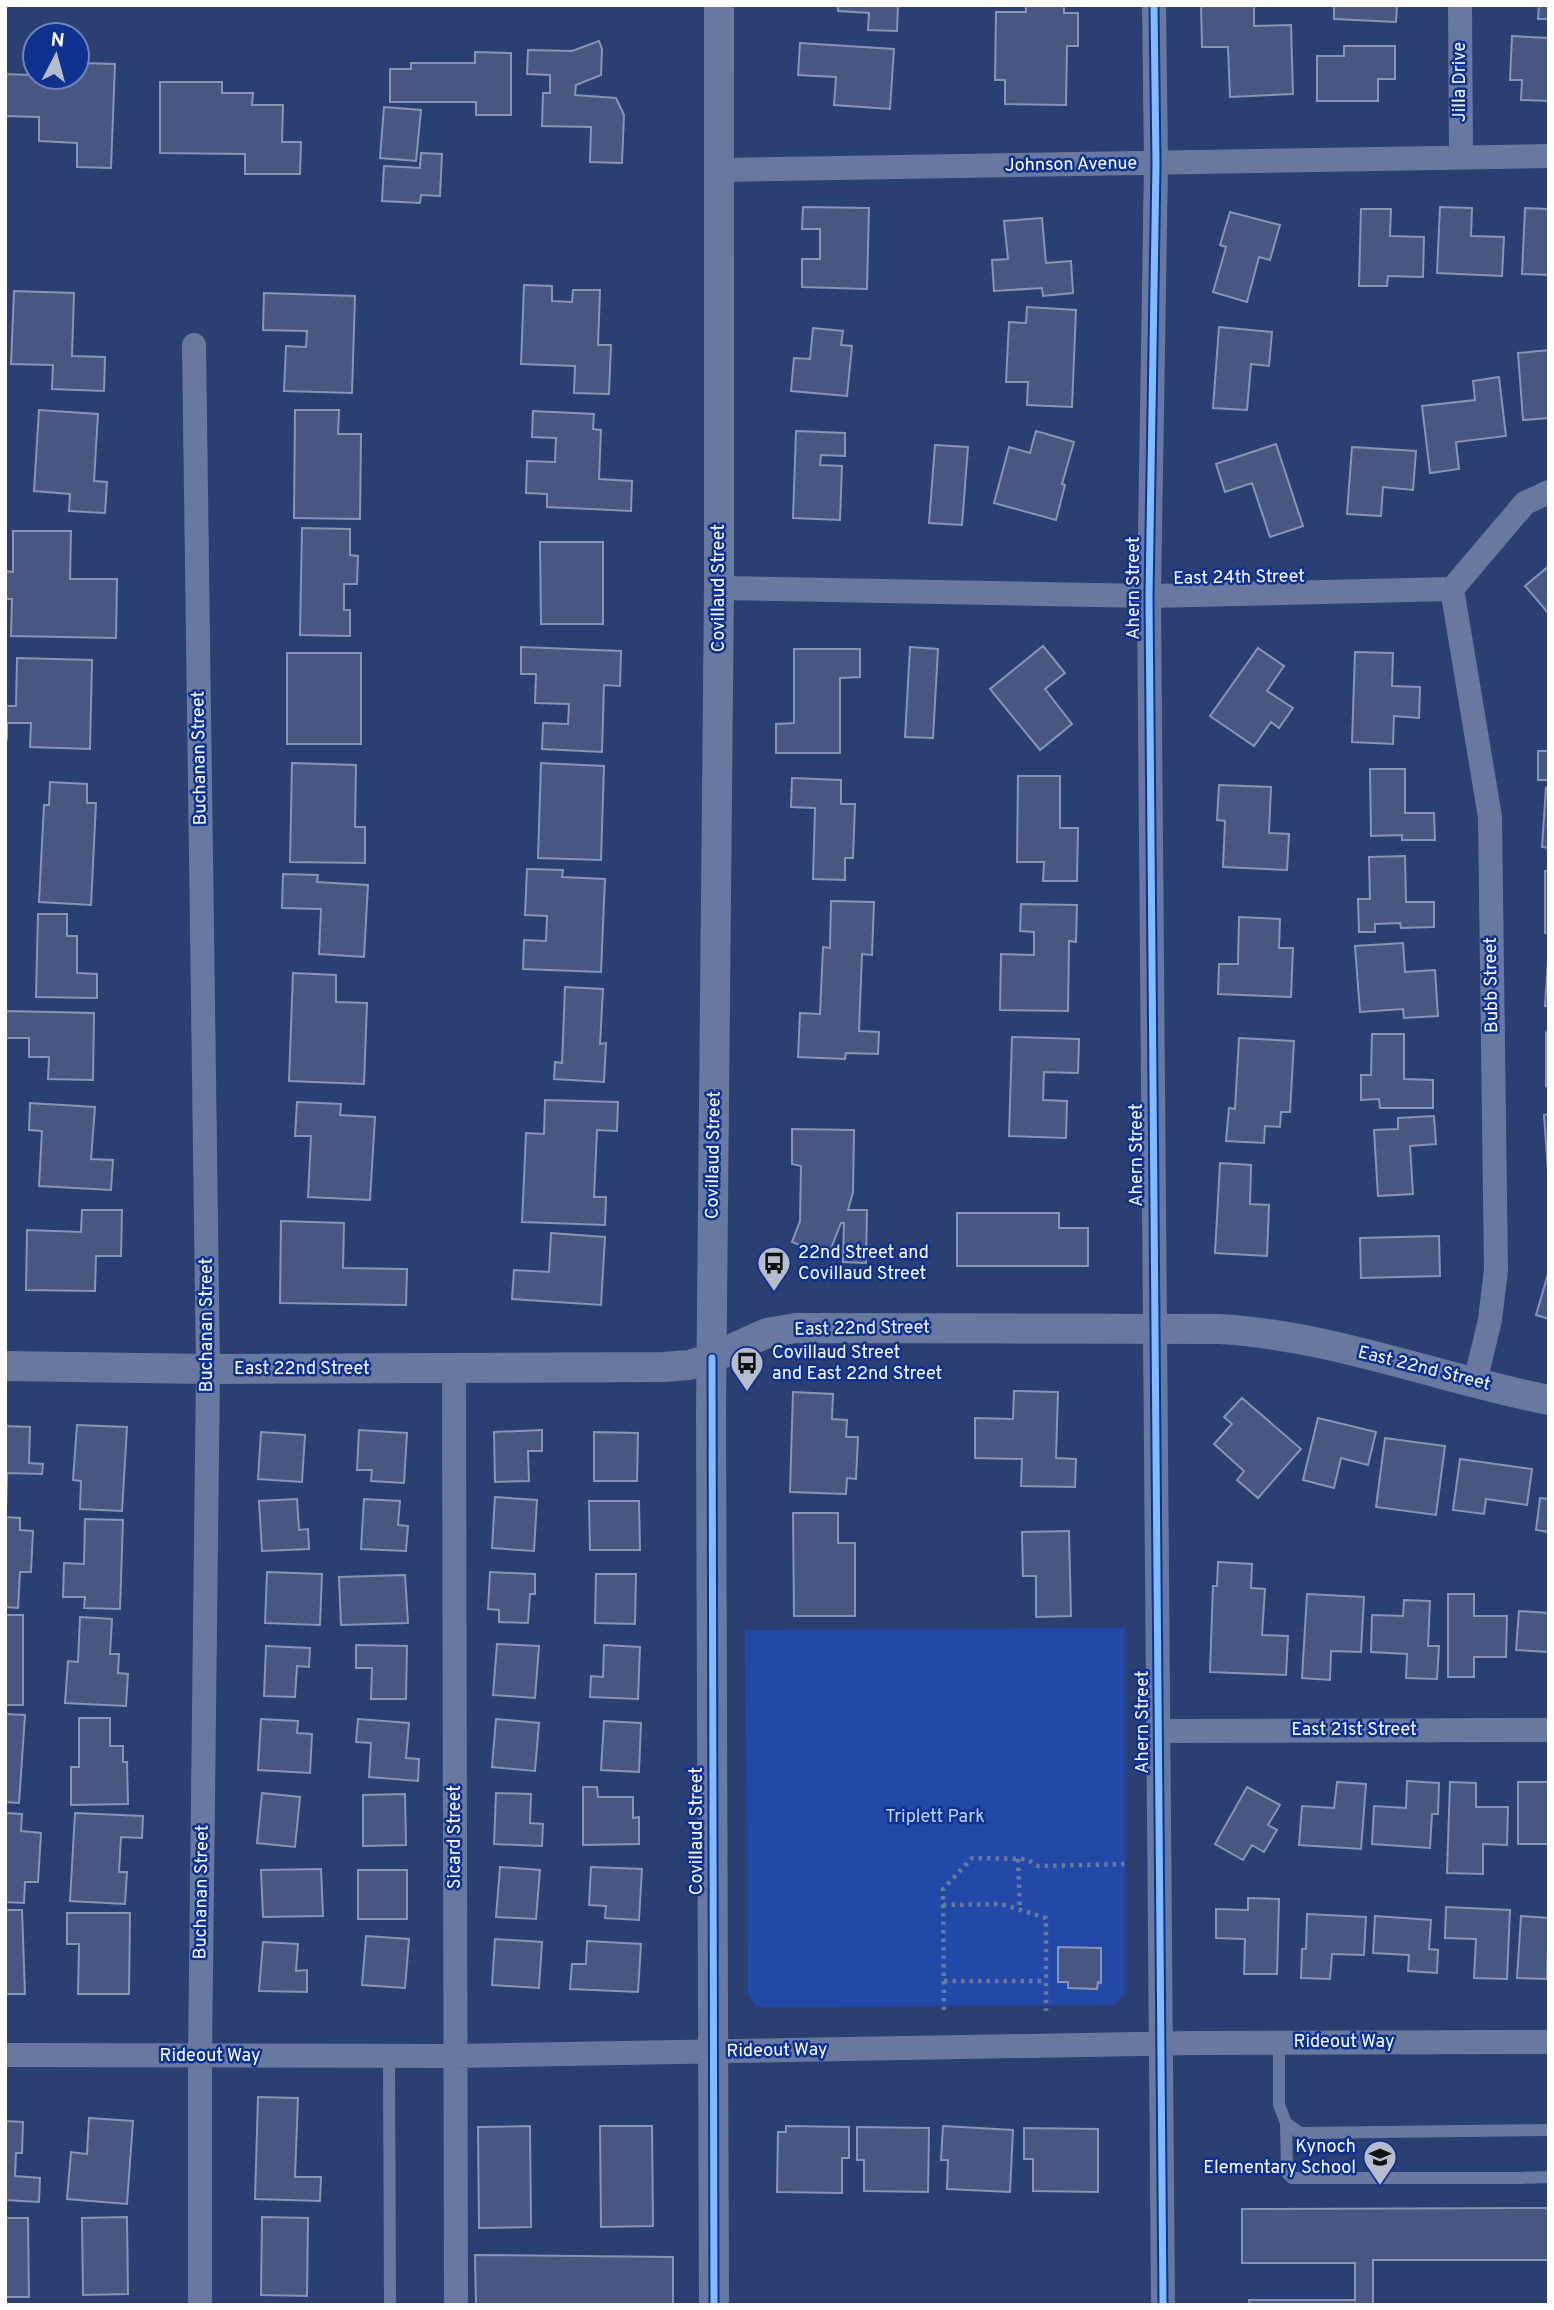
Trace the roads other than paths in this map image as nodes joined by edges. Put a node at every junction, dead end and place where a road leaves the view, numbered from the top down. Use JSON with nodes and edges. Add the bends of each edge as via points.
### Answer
{"nodes":[{"id":1,"x":719,"y":5,"type":"edge"},
{"id":2,"x":1154,"y":5,"type":"edge"},
{"id":3,"x":1460,"y":5,"type":"edge"},
{"id":4,"x":1549,"y":156,"type":"edge"},
{"id":5,"x":1461,"y":158,"type":"junction"},
{"id":6,"x":1156,"y":164,"type":"junction"},
{"id":7,"x":719,"y":170,"type":"junction"},
{"id":8,"x":194,"y":345,"type":"dead end"},
{"id":9,"x":1549,"y":492,"type":"edge"},
{"id":10,"x":719,"y":588,"type":"junction"},
{"id":11,"x":1452,"y":589,"type":"junction"},
{"id":12,"x":1149,"y":596,"type":"junction"},
{"id":13,"x":1154,"y":1328,"type":"junction"},
{"id":14,"x":712,"y":1358,"type":"junction"},
{"id":15,"x":5,"y":1366,"type":"edge"},
{"id":16,"x":208,"y":1369,"type":"junction"},
{"id":17,"x":454,"y":1369,"type":"junction"},
{"id":18,"x":1475,"y":1382,"type":"junction"},
{"id":19,"x":1549,"y":1400,"type":"edge"},
{"id":20,"x":1549,"y":1730,"type":"edge"},
{"id":21,"x":1159,"y":1731,"type":"junction"},
{"id":22,"x":1549,"y":2042,"type":"edge"},
{"id":23,"x":1160,"y":2043,"type":"junction"},
{"id":24,"x":1279,"y":2043,"type":"junction"},
{"id":25,"x":713,"y":2052,"type":"junction"},
{"id":26,"x":5,"y":2055,"type":"edge"},
{"id":27,"x":389,"y":2056,"type":"junction"},
{"id":28,"x":455,"y":2056,"type":"junction"},
{"id":29,"x":200,"y":2057,"type":"junction"},
{"id":30,"x":1286,"y":2123,"type":"junction"},
{"id":31,"x":1549,"y":2130,"type":"edge"},
{"id":32,"x":1549,"y":2177,"type":"edge"},
{"id":33,"x":200,"y":2305,"type":"edge"},
{"id":34,"x":390,"y":2305,"type":"edge"},
{"id":35,"x":456,"y":2305,"type":"edge"},
{"id":36,"x":714,"y":2305,"type":"edge"},
{"id":37,"x":1163,"y":2305,"type":"edge"}],
"edges":[{"from":1,"to":7,"type":"street","name":"Covillaud Street"},
{"from":2,"to":6,"type":"street","name":"Ahern Street"},
{"from":3,"to":5,"type":"street","name":"Jilla Drive"},
{"from":4,"to":5,"type":"street","name":"Johnson Avenue"},
{"from":5,"to":6,"type":"street","name":"Johnson Avenue"},
{"from":6,"to":7,"type":"street","name":"Johnson Avenue"},
{"from":6,"to":12,"type":"street","name":"Ahern Street"},
{"from":7,"to":10,"type":"street","name":"Covillaud Street"},
{"from":8,"to":16,"type":"street","name":"Buchanan Street"},
{"from":9,"to":11,"type":"street","via":[[1524,503]]},
{"from":10,"to":12,"type":"street","name":"East 24th Street"},
{"from":10,"to":14,"type":"street","name":"Covillaud Street"},
{"from":11,"to":12,"type":"street","name":"East 24th Street"},
{"from":11,"to":18,"type":"street","name":"Bubb Street","via":[[1490,817],[1496,1270]]},
{"from":12,"to":13,"type":"street","name":"Ahern Street"},
{"from":13,"to":14,"type":"street","name":"East 22nd Street","via":[[796,1328],[767,1333]]},
{"from":13,"to":18,"type":"street","name":"East 22nd Street","via":[[1285,1336]]},
{"from":13,"to":21,"type":"street","name":"Ahern Street"},
{"from":14,"to":17,"type":"street","name":"East 22nd Street","via":[[664,1367]]},
{"from":14,"to":25,"type":"street","name":"Covillaud Street"},
{"from":15,"to":16,"type":"street","name":"East 22nd Street"},
{"from":16,"to":17,"type":"street","name":"East 22nd Street"},
{"from":16,"to":29,"type":"street","name":"Buchanan Street"},
{"from":17,"to":28,"type":"street","name":"Sicard Street"},
{"from":18,"to":19,"type":"street","name":"East 22nd Street"},
{"from":20,"to":21,"type":"street","name":"East 21st Street"},
{"from":21,"to":23,"type":"street","name":"Ahern Street"},
{"from":22,"to":24,"type":"street","name":"Rideout Way"},
{"from":23,"to":24,"type":"street","name":"Rideout Way"},
{"from":23,"to":25,"type":"street","name":"Rideout Way"},
{"from":23,"to":37,"type":"street","name":"Ahern Street"},
{"from":24,"to":30,"type":"lane","via":[[1279,2105]]},
{"from":25,"to":28,"type":"street","name":"Rideout Way"},
{"from":25,"to":36,"type":"street","name":"Covillaud Street"},
{"from":26,"to":29,"type":"street","name":"Rideout Way"},
{"from":27,"to":28,"type":"street","name":"Rideout Way"},
{"from":27,"to":29,"type":"street","name":"Rideout Way"},
{"from":27,"to":34,"type":"lane"},
{"from":28,"to":35,"type":"street","name":"Sicard Street"},
{"from":29,"to":33,"type":"street","name":"Buchanan Street"},
{"from":30,"to":31,"type":"lane","via":[[1300,2133]]},
{"from":30,"to":32,"type":"lane","via":[[1287,2173],[1292,2178]]}]}
